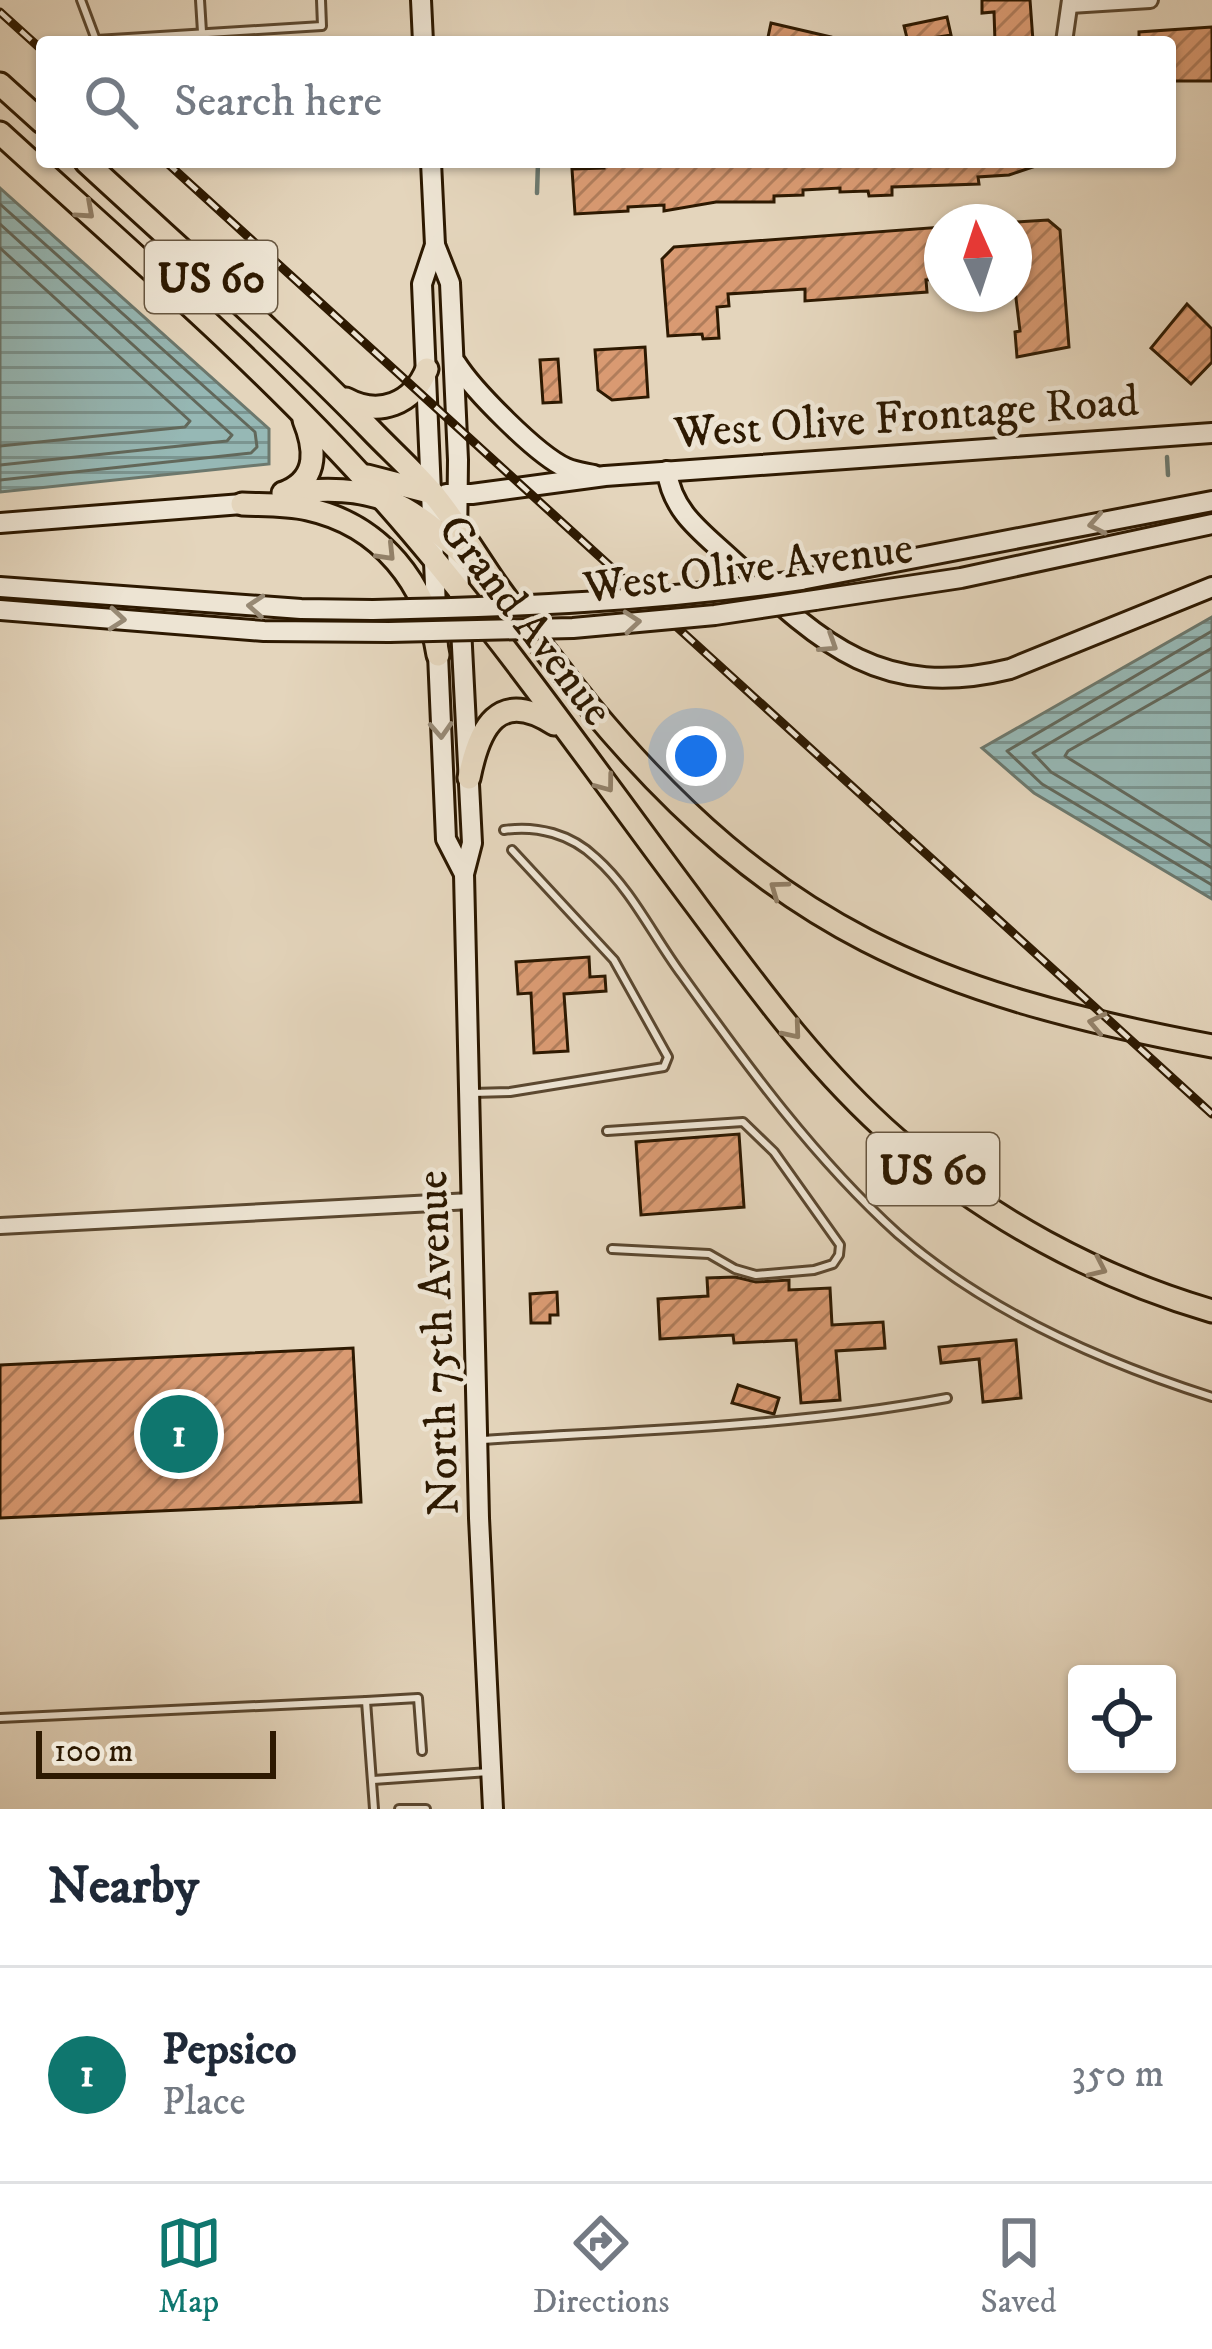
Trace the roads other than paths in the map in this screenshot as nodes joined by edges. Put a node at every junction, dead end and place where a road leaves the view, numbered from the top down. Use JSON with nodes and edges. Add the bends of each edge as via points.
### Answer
{"nodes":[{"id":1,"x":81,"y":0,"type":"edge"},
{"id":2,"x":200,"y":0,"type":"edge"},
{"id":3,"x":321,"y":0,"type":"edge"},
{"id":4,"x":421,"y":0,"type":"edge"},
{"id":5,"x":1150,"y":0,"type":"edge"},
{"id":6,"x":1070,"y":2,"type":"edge"},
{"id":7,"x":202,"y":32,"type":"junction"},
{"id":8,"x":94,"y":36,"type":"edge"},
{"id":9,"x":149,"y":36,"type":"edge"},
{"id":10,"x":423,"y":36,"type":"edge"},
{"id":11,"x":1065,"y":36,"type":"edge"},
{"id":12,"x":0,"y":84,"type":"edge"},
{"id":13,"x":36,"y":117,"type":"edge"},
{"id":14,"x":0,"y":133,"type":"edge"},
{"id":15,"x":36,"y":166,"type":"edge"},
{"id":16,"x":38,"y":168,"type":"edge"},
{"id":17,"x":92,"y":168,"type":"edge"},
{"id":18,"x":430,"y":168,"type":"edge"},
{"id":19,"x":435,"y":245,"type":"junction"},
{"id":20,"x":453,"y":358,"type":"junction"},
{"id":21,"x":427,"y":369,"type":"junction"},
{"id":22,"x":335,"y":393,"type":"junction"},
{"id":23,"x":300,"y":410,"type":"junction"},
{"id":24,"x":1212,"y":433,"type":"edge"},
{"id":25,"x":356,"y":471,"type":"junction"},
{"id":26,"x":668,"y":471,"type":"junction"},
{"id":27,"x":605,"y":476,"type":"junction"},
{"id":28,"x":283,"y":493,"type":"junction"},
{"id":29,"x":433,"y":493,"type":"junction"},
{"id":30,"x":379,"y":494,"type":"junction"},
{"id":31,"x":456,"y":494,"type":"junction"},
{"id":32,"x":1212,"y":501,"type":"edge"},
{"id":33,"x":242,"y":504,"type":"junction"},
{"id":34,"x":0,"y":523,"type":"edge"},
{"id":35,"x":1212,"y":524,"type":"edge"},
{"id":36,"x":446,"y":527,"type":"junction"},
{"id":37,"x":457,"y":549,"type":"junction"},
{"id":38,"x":435,"y":562,"type":"junction"},
{"id":39,"x":1212,"y":586,"type":"edge"},
{"id":40,"x":0,"y":587,"type":"edge"},
{"id":41,"x":499,"y":588,"type":"junction"},
{"id":42,"x":459,"y":591,"type":"junction"},
{"id":43,"x":0,"y":610,"type":"edge"},
{"id":44,"x":438,"y":655,"type":"junction"},
{"id":45,"x":575,"y":742,"type":"junction"},
{"id":46,"x":469,"y":778,"type":"junction"},
{"id":47,"x":504,"y":830,"type":"dead end"},
{"id":48,"x":512,"y":850,"type":"dead end"},
{"id":49,"x":464,"y":874,"type":"junction"},
{"id":50,"x":1212,"y":1046,"type":"edge"},
{"id":51,"x":468,"y":1093,"type":"junction"},
{"id":52,"x":607,"y":1131,"type":"dead end"},
{"id":53,"x":471,"y":1202,"type":"junction"},
{"id":54,"x":0,"y":1226,"type":"edge"},
{"id":55,"x":612,"y":1249,"type":"dead end"},
{"id":56,"x":1212,"y":1311,"type":"edge"},
{"id":57,"x":1212,"y":1397,"type":"edge"},
{"id":58,"x":947,"y":1398,"type":"dead end"},
{"id":59,"x":477,"y":1440,"type":"junction"},
{"id":60,"x":366,"y":1701,"type":"junction"},
{"id":61,"x":0,"y":1718,"type":"edge"},
{"id":62,"x":422,"y":1750,"type":"dead end"},
{"id":63,"x":491,"y":1772,"type":"junction"},
{"id":64,"x":373,"y":1780,"type":"junction"},
{"id":65,"x":374,"y":1809,"type":"edge"},
{"id":66,"x":399,"y":1809,"type":"edge"},
{"id":67,"x":426,"y":1809,"type":"edge"},
{"id":68,"x":493,"y":1809,"type":"edge"}],
"edges":[{"from":1,"to":8,"type":"lane"},
{"from":2,"to":7,"type":"lane"},
{"from":3,"to":7,"type":"lane","via":[[322,26]]},
{"from":4,"to":10,"type":"main road"},
{"from":5,"to":6,"type":"street"},
{"from":6,"to":11,"type":"street"},
{"from":7,"to":9,"type":"lane"},
{"from":12,"to":13,"type":"highway"},
{"from":14,"to":15,"type":"highway","name":"Grand Avenue","number":"US 60","one_way":true},
{"from":16,"to":23,"type":"highway","name":"Grand Avenue","number":"US 60","one_way":true},
{"from":17,"to":22,"type":"highway","name":"Grand Avenue","number":"US 60"},
{"from":18,"to":19,"type":"main road","name":"North 75th Avenue"},
{"from":19,"to":20,"type":"main road","name":"North 75th Avenue","via":[[450,284]]},
{"from":19,"to":21,"type":"main road","name":"North 75th Avenue","via":[[422,284]]},
{"from":20,"to":27,"type":"main road","via":[[469,383],[562,466]]},
{"from":20,"to":31,"type":"main road","name":"North 75th Avenue"},
{"from":21,"to":22,"type":"highway","via":[[416,390],[393,404],[361,407]]},
{"from":21,"to":29,"type":"main road","name":"North 75th Avenue"},
{"from":22,"to":29,"type":"highway","name":"Grand Avenue","number":"US 60"},
{"from":23,"to":25,"type":"highway","name":"Grand Avenue","number":"US 60"},
{"from":23,"to":28,"type":"highway","via":[[312,441],[311,468]]},
{"from":24,"to":26,"type":"main road","name":"West Olive Frontage Road"},
{"from":25,"to":29,"type":"highway"},
{"from":25,"to":30,"type":"highway","name":"Grand Avenue","number":"US 60"},
{"from":26,"to":27,"type":"main road","name":"West Olive Frontage Road"},
{"from":26,"to":39,"type":"main road","one_way":true,"via":[[675,505],[753,580],[838,652],[879,669],[929,678],[1010,669]]},
{"from":27,"to":31,"type":"main road","name":"West Olive Frontage Road"},
{"from":28,"to":30,"type":"highway"},
{"from":28,"to":33,"type":"highway"},
{"from":29,"to":31,"type":"main road","name":"West Olive Frontage Road"},
{"from":29,"to":36,"type":"highway","name":"Grand Avenue","number":"US 60"},
{"from":30,"to":36,"type":"highway"},
{"from":30,"to":38,"type":"highway","name":"Grand Avenue","number":"US 60"},
{"from":31,"to":36,"type":"main road","name":"North 75th Avenue"},
{"from":32,"to":40,"type":"main road","name":"West Olive Avenue","one_way":true,"bridge":true,"via":[[801,580],[562,606],[302,609]]},
{"from":33,"to":34,"type":"main road"},
{"from":33,"to":44,"type":"highway","one_way":true,"via":[[310,509],[375,539],[425,603]]},
{"from":43,"to":35,"type":"main road","name":"West Olive Avenue","one_way":true,"bridge":true,"via":[[264,631],[573,628],[961,578]]},
{"from":36,"to":37,"type":"highway"},
{"from":36,"to":38,"type":"main road","name":"North 75th Avenue"},
{"from":36,"to":41,"type":"highway","name":"Grand Avenue","number":"US 60"},
{"from":37,"to":41,"type":"highway"},
{"from":37,"to":42,"type":"main road","name":"North 75th Avenue"},
{"from":38,"to":42,"type":"highway","name":"Grand Avenue","number":"US 60"},
{"from":38,"to":44,"type":"main road","name":"North 75th Avenue"},
{"from":50,"to":41,"type":"highway","name":"Grand Avenue","number":"US 60","one_way":true,"via":[[1021,1004],[916,966],[824,920],[681,807],[589,706]]},
{"from":42,"to":45,"type":"highway","name":"Grand Avenue","number":"US 60"},
{"from":42,"to":46,"type":"main road","name":"North 75th Avenue"},
{"from":44,"to":49,"type":"main road","name":"North 75th Avenue","one_way":true,"via":[[446,839]]},
{"from":45,"to":46,"type":"highway","via":[[538,715],[504,713],[480,734]]},
{"from":45,"to":56,"type":"highway","name":"Grand Avenue","number":"US 60","one_way":true,"via":[[778,1012],[894,1137],[1043,1241]]},
{"from":46,"to":49,"type":"main road","name":"North 75th Avenue","via":[[472,842]]},
{"from":47,"to":57,"type":"lane","via":[[542,829],[594,855],[784,1111],[900,1235],[1050,1332]]},
{"from":48,"to":51,"type":"lane","via":[[614,960],[668,1058],[664,1067]]},
{"from":49,"to":51,"type":"main road","name":"North 75th Avenue"},
{"from":51,"to":53,"type":"main road","name":"North 75th Avenue"},
{"from":52,"to":55,"type":"lane","via":[[743,1122],[840,1245],[832,1264],[756,1275],[709,1254]]},
{"from":53,"to":54,"type":"street"},
{"from":53,"to":59,"type":"main road","name":"North 75th Avenue"},
{"from":58,"to":59,"type":"lane","via":[[731,1425]]},
{"from":59,"to":63,"type":"main road","name":"North 75th Avenue"},
{"from":60,"to":61,"type":"lane"},
{"from":60,"to":62,"type":"lane","via":[[418,1698]]},
{"from":60,"to":64,"type":"lane"},
{"from":63,"to":64,"type":"lane"},
{"from":63,"to":68,"type":"main road","name":"North 75th Avenue"},
{"from":64,"to":65,"type":"lane"},
{"from":66,"to":67,"type":"lane"}]}
